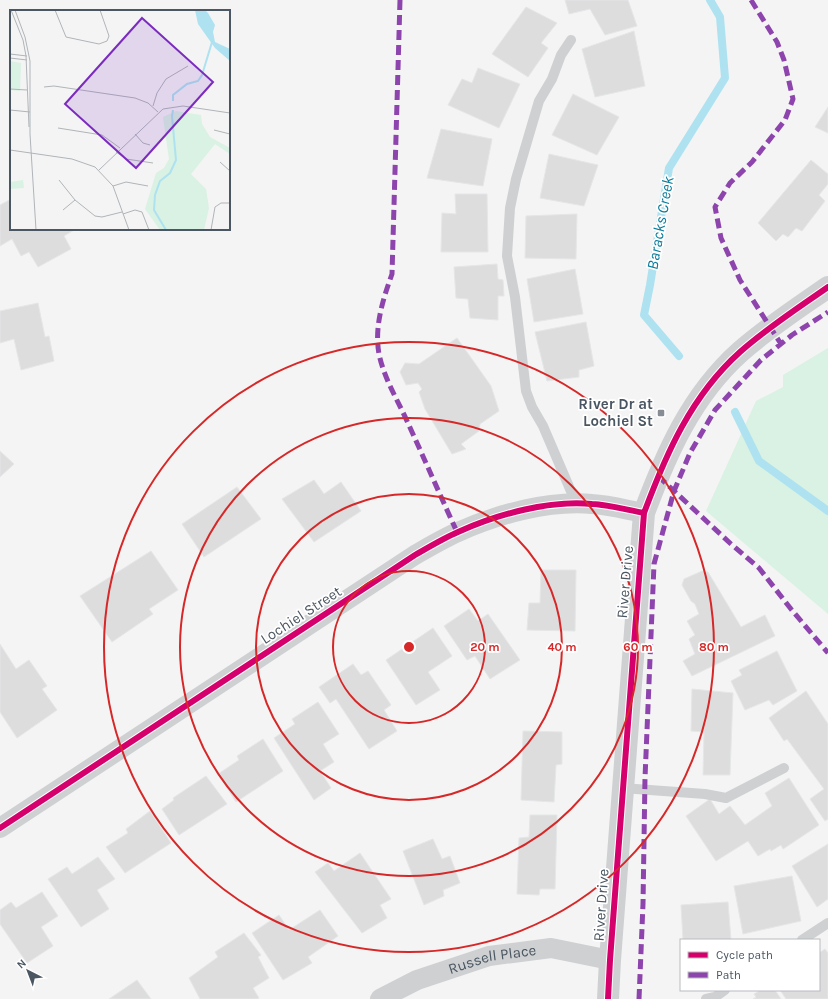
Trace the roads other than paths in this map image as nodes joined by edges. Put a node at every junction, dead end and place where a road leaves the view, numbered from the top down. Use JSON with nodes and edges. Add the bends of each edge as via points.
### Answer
{"nodes":[{"id":1,"x":571,"y":40,"type":"dead end"},
{"id":2,"x":828,"y":287,"type":"edge"},
{"id":3,"x":576,"y":503,"type":"junction"},
{"id":4,"x":644,"y":513,"type":"junction"},
{"id":5,"x":784,"y":768,"type":"dead end"},
{"id":6,"x":622,"y":788,"type":"junction"},
{"id":7,"x":0,"y":828,"type":"edge"},
{"id":8,"x":828,"y":923,"type":"edge"},
{"id":9,"x":804,"y":939,"type":"edge"},
{"id":10,"x":610,"y":960,"type":"junction"},
{"id":11,"x":724,"y":991,"type":"edge"},
{"id":12,"x":380,"y":999,"type":"edge"},
{"id":13,"x":608,"y":999,"type":"edge"},
{"id":14,"x":706,"y":999,"type":"edge"}],
"edges":[{"from":1,"to":3,"type":"lane","via":[[539,101],[510,208],[507,256],[515,297],[526,391]]},
{"from":2,"to":4,"type":"street","name":"River Drive","via":[[770,327],[738,353],[720,372],[675,439]]},
{"from":3,"to":4,"type":"street","name":"Lochiel Street","via":[[605,505]]},
{"from":3,"to":7,"type":"street","name":"Lochiel Street","via":[[528,509],[477,524],[422,551]]},
{"from":4,"to":6,"type":"street","name":"River Drive"},
{"from":5,"to":6,"type":"lane","via":[[726,798]]},
{"from":6,"to":10,"type":"street","name":"River Drive"},
{"from":8,"to":9,"type":"lane"},
{"from":10,"to":12,"type":"street","name":"Russell Place","via":[[551,948],[489,956],[417,980]]},
{"from":10,"to":13,"type":"street","name":"River Drive"},
{"from":11,"to":14,"type":"lane"}]}
